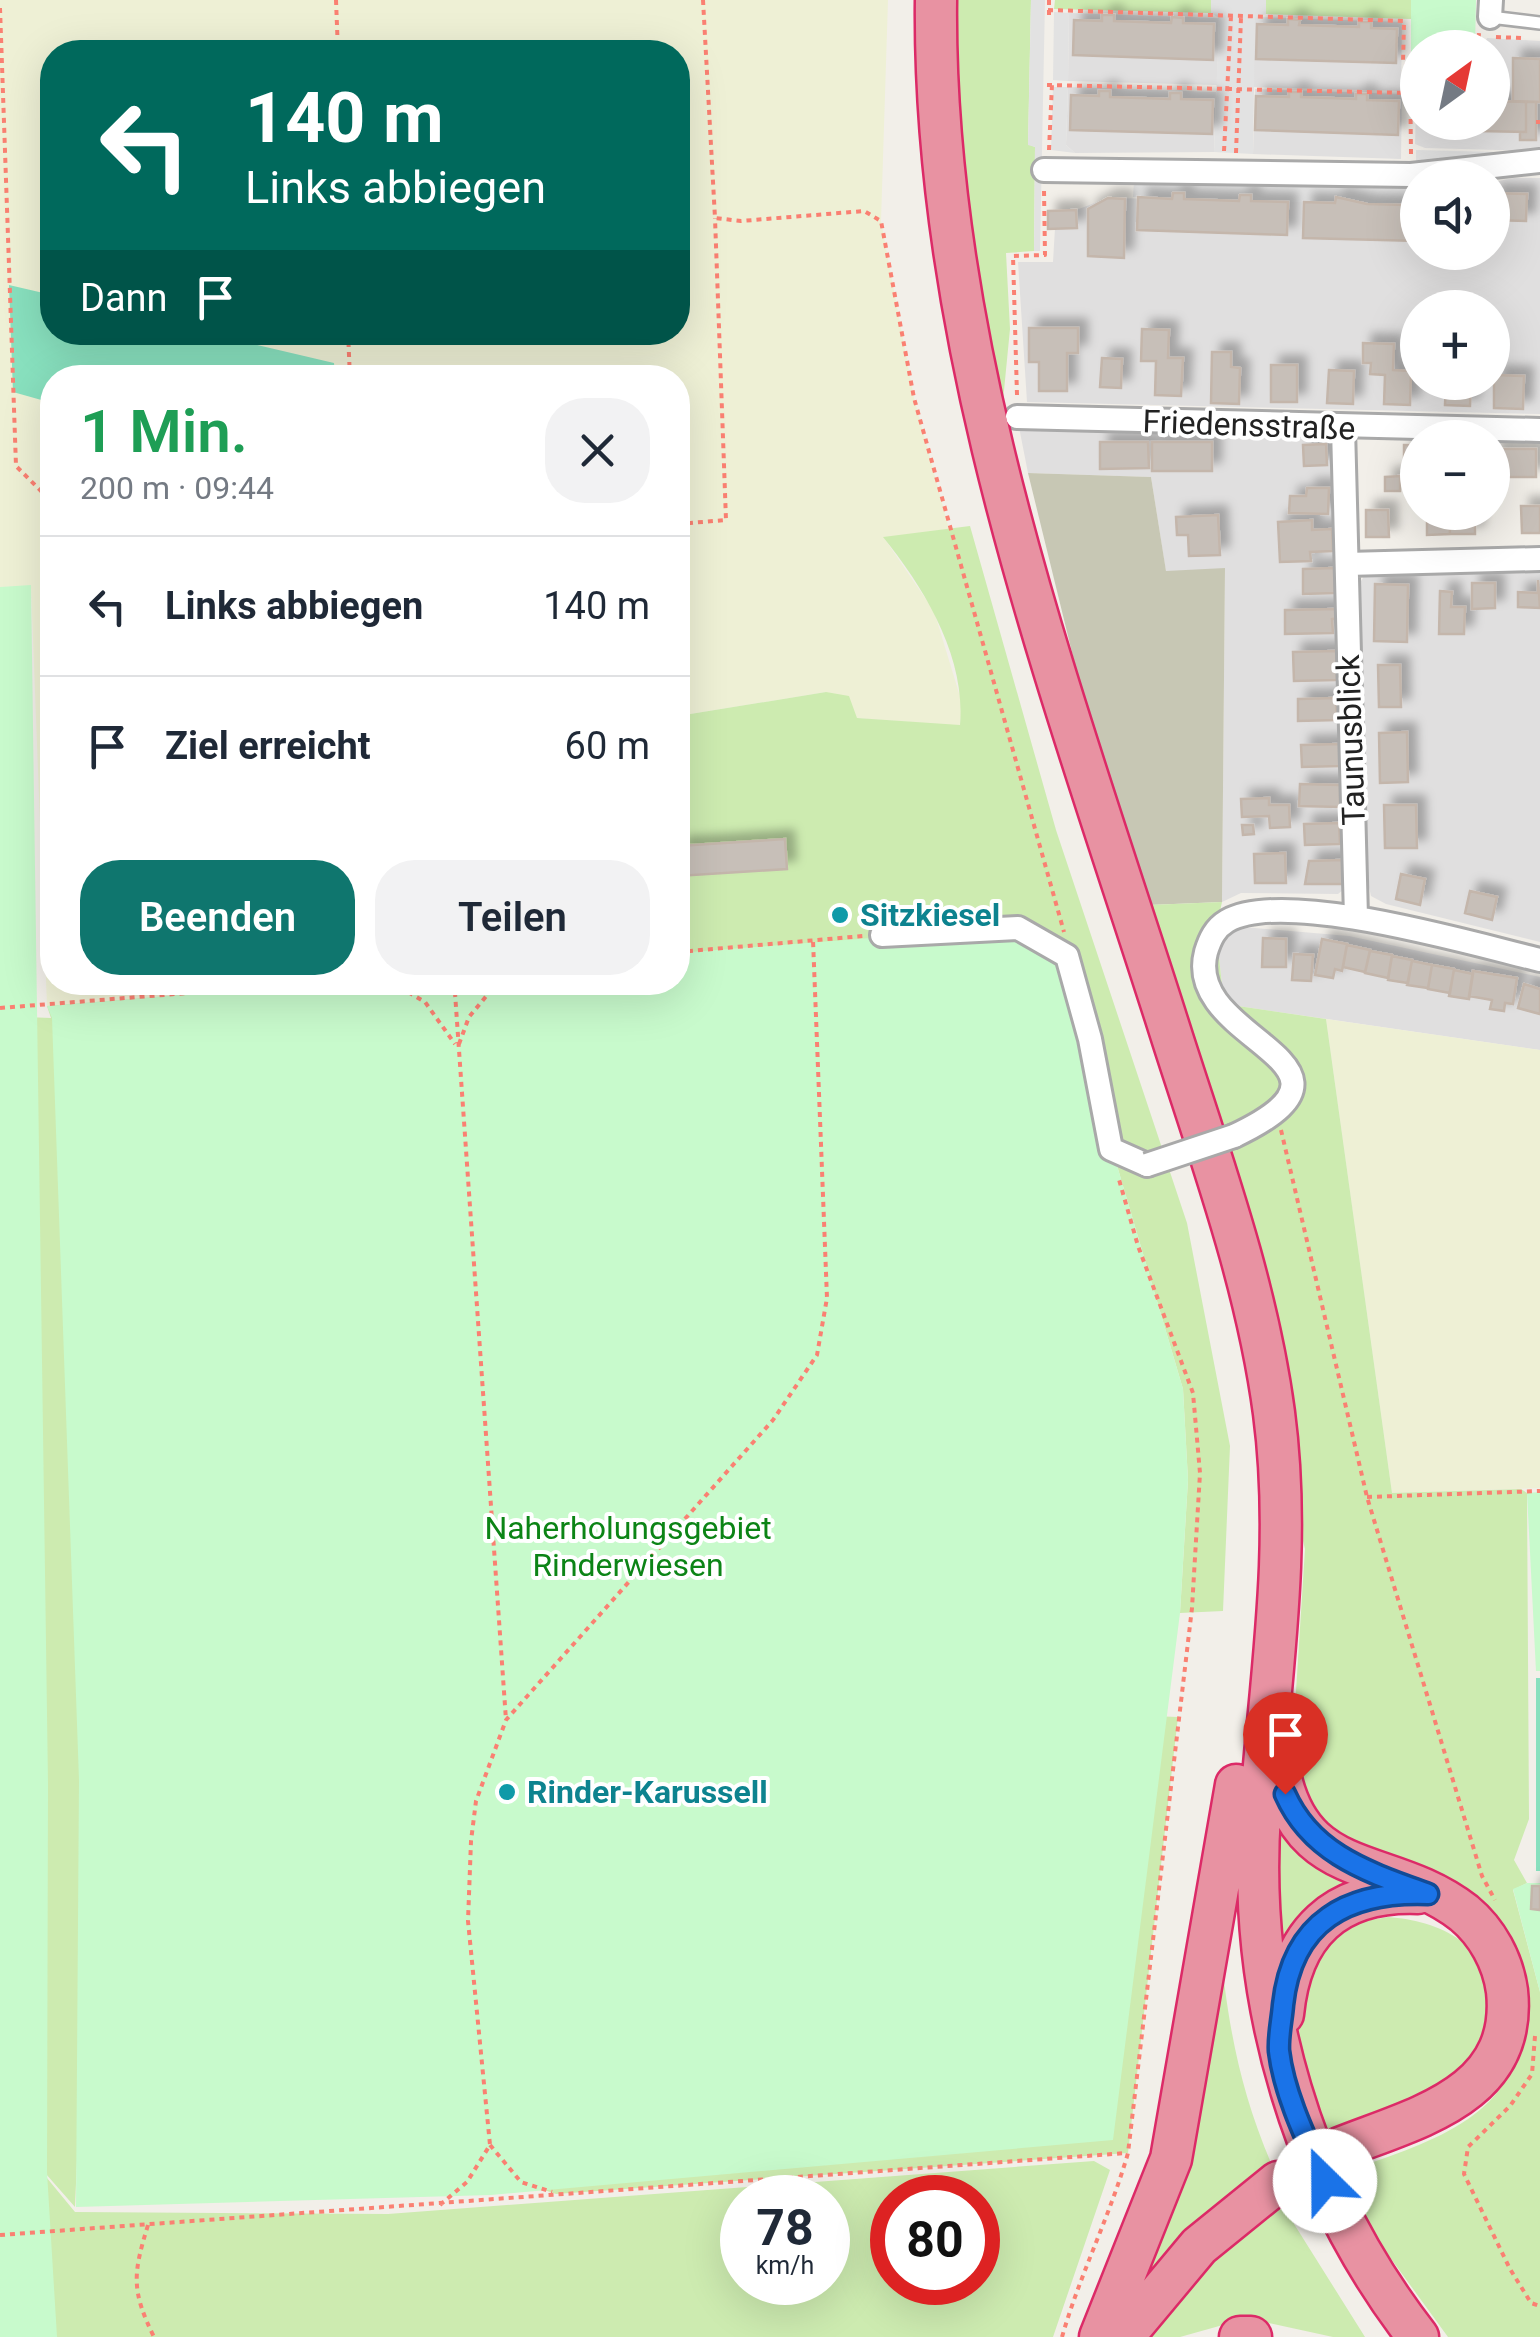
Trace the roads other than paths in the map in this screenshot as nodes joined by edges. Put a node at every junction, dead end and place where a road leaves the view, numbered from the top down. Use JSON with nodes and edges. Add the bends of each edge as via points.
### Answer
{"nodes":[{"id":1,"x":909,"y":0,"type":"edge"},
{"id":2,"x":936,"y":0,"type":"edge"},
{"id":3,"x":1490,"y":8,"type":"edge"},
{"id":4,"x":1540,"y":23,"type":"edge"},
{"id":5,"x":1540,"y":161,"type":"edge"},
{"id":6,"x":1046,"y":162,"type":"road end"},
{"id":7,"x":1017,"y":417,"type":"road end"},
{"id":8,"x":1342,"y":428,"type":"junction"},
{"id":9,"x":1540,"y":430,"type":"edge"},
{"id":10,"x":1540,"y":559,"type":"edge"},
{"id":11,"x":1346,"y":564,"type":"junction"},
{"id":12,"x":1356,"y":917,"type":"junction"},
{"id":13,"x":882,"y":935,"type":"road end"},
{"id":14,"x":1540,"y":960,"type":"edge"},
{"id":15,"x":1271,"y":1712,"type":"junction"},
{"id":16,"x":1236,"y":1784,"type":"junction"},
{"id":17,"x":1428,"y":1894,"type":"junction"},
{"id":18,"x":1279,"y":2050,"type":"junction"},
{"id":19,"x":1340,"y":2148,"type":"dead end"},
{"id":20,"x":1278,"y":2182,"type":"dead end"},
{"id":21,"x":1100,"y":2337,"type":"edge"},
{"id":22,"x":1124,"y":2337,"type":"edge"},
{"id":23,"x":1240,"y":2337,"type":"edge"},
{"id":24,"x":1251,"y":2337,"type":"edge"},
{"id":25,"x":1385,"y":2337,"type":"edge"},
{"id":26,"x":1418,"y":2337,"type":"edge"}],
"edges":[{"from":1,"to":16,"type":"highway","via":[[920,196],[970,462],[1194,1196],[1242,1380],[1256,1536]]},
{"from":2,"to":15,"type":"highway","via":[[945,194],[995,453],[1058,678],[1244,1266],[1268,1373],[1283,1542]]},
{"from":3,"to":4,"type":"lane"},
{"from":5,"to":6,"type":"street","via":[[1411,175]]},
{"from":7,"to":8,"type":"street","name":"Friedensstraße"},
{"from":8,"to":9,"type":"street","name":"Friedensstraße"},
{"from":8,"to":11,"type":"street","name":"Taunusblick"},
{"from":10,"to":11,"type":"street"},
{"from":11,"to":12,"type":"street","name":"Taunusblick"},
{"from":12,"to":13,"type":"street","bridge":true,"via":[[1249,911],[1216,929],[1205,976],[1219,1006],[1290,1072],[1291,1098],[1276,1116],[1234,1136],[1148,1165],[1111,1148],[1067,956],[1011,927]]},
{"from":12,"to":14,"type":"street"},
{"from":15,"to":17,"type":"highway","via":[[1278,1770],[1295,1817],[1334,1855]]},
{"from":15,"to":18,"type":"highway","via":[[1259,1907]]},
{"from":16,"to":21,"type":"highway","via":[[1171,2159]]},
{"from":16,"to":25,"type":"highway","via":[[1235,1940],[1254,2059],[1302,2194]]},
{"from":17,"to":18,"type":"highway","via":[[1356,1901],[1308,1934],[1286,1977]]},
{"from":17,"to":19,"type":"highway","via":[[1467,1916],[1494,1951],[1507,1994],[1502,2039],[1489,2066],[1458,2099]]},
{"from":18,"to":26,"type":"highway","via":[[1310,2147],[1343,2220]]},
{"from":20,"to":22,"type":"highway","via":[[1199,2246]]},
{"from":23,"to":24,"type":"highway"}]}
